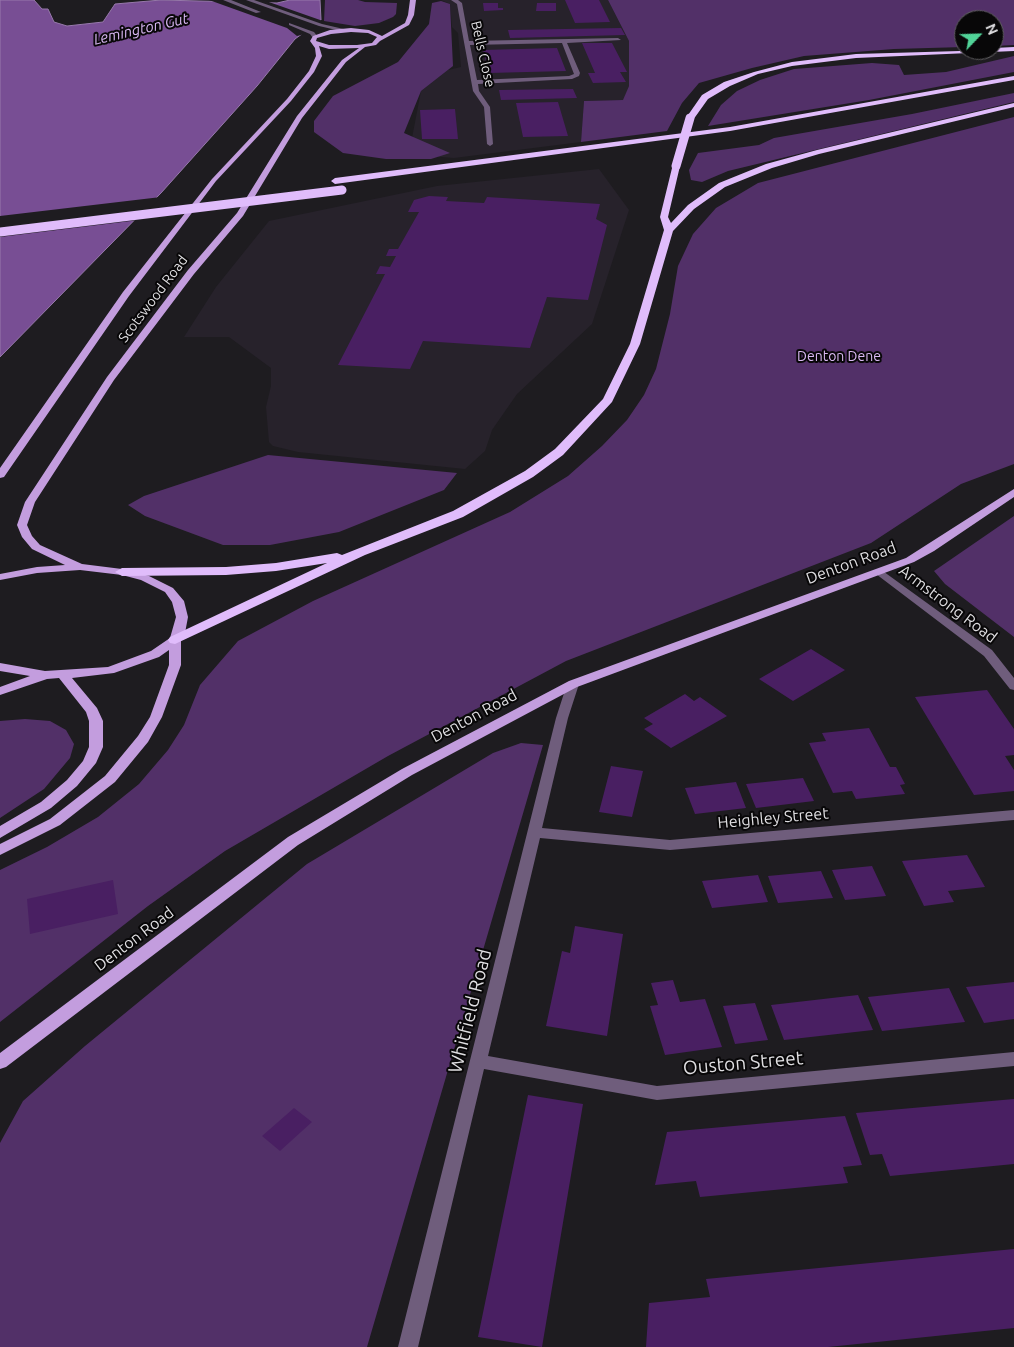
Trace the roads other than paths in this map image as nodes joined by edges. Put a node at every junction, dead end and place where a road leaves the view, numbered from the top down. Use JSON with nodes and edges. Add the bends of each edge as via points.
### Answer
{"nodes":[{"id":1,"x":226,"y":0,"type":"edge"},
{"id":2,"x":249,"y":0,"type":"edge"},
{"id":3,"x":413,"y":0,"type":"edge"},
{"id":4,"x":454,"y":0,"type":"edge"},
{"id":5,"x":269,"y":16,"type":"dead end"},
{"id":6,"x":410,"y":18,"type":"junction"},
{"id":7,"x":287,"y":22,"type":"dead end"},
{"id":8,"x":389,"y":25,"type":"dead end"},
{"id":9,"x":379,"y":28,"type":"dead end"},
{"id":10,"x":344,"y":30,"type":"junction"},
{"id":11,"x":357,"y":30,"type":"junction"},
{"id":12,"x":314,"y":38,"type":"junction"},
{"id":13,"x":380,"y":39,"type":"junction"},
{"id":14,"x":618,"y":40,"type":"dead end"},
{"id":15,"x":564,"y":41,"type":"junction"},
{"id":16,"x":468,"y":43,"type":"junction"},
{"id":17,"x":370,"y":45,"type":"junction"},
{"id":18,"x":1014,"y":50,"type":"edge"},
{"id":19,"x":1014,"y":78,"type":"edge"},
{"id":20,"x":474,"y":82,"type":"junction"},
{"id":21,"x":1014,"y":105,"type":"edge"},
{"id":22,"x":890,"y":111,"type":"dead end"},
{"id":23,"x":881,"y":113,"type":"dead end"},
{"id":24,"x":780,"y":130,"type":"dead end"},
{"id":25,"x":490,"y":144,"type":"dead end"},
{"id":26,"x":668,"y":147,"type":"dead end"},
{"id":27,"x":326,"y":182,"type":"dead end"},
{"id":28,"x":266,"y":189,"type":"dead end"},
{"id":29,"x":347,"y":189,"type":"dead end"},
{"id":30,"x":237,"y":193,"type":"dead end"},
{"id":31,"x":217,"y":195,"type":"dead end"},
{"id":32,"x":188,"y":199,"type":"dead end"},
{"id":33,"x":670,"y":230,"type":"junction"},
{"id":34,"x":0,"y":232,"type":"edge"},
{"id":35,"x":0,"y":474,"type":"edge"},
{"id":36,"x":1014,"y":492,"type":"edge"},
{"id":37,"x":360,"y":552,"type":"junction"},
{"id":38,"x":80,"y":567,"type":"junction"},
{"id":39,"x":122,"y":572,"type":"junction"},
{"id":40,"x":880,"y":572,"type":"junction"},
{"id":41,"x":0,"y":577,"type":"edge"},
{"id":42,"x":175,"y":640,"type":"junction"},
{"id":43,"x":0,"y":667,"type":"edge"},
{"id":44,"x":45,"y":675,"type":"junction"},
{"id":45,"x":63,"y":675,"type":"junction"},
{"id":46,"x":573,"y":684,"type":"junction"},
{"id":47,"x":1014,"y":686,"type":"edge"},
{"id":48,"x":0,"y":691,"type":"edge"},
{"id":49,"x":1014,"y":815,"type":"edge"},
{"id":50,"x":534,"y":832,"type":"junction"},
{"id":51,"x":0,"y":833,"type":"edge"},
{"id":52,"x":0,"y":850,"type":"edge"},
{"id":53,"x":1014,"y":1059,"type":"edge"},
{"id":54,"x":478,"y":1061,"type":"junction"},
{"id":55,"x":0,"y":1062,"type":"edge"},
{"id":56,"x":411,"y":1346,"type":"edge"}],
"edges":[{"from":1,"to":5,"type":"street"},
{"from":2,"to":10,"type":"street"},
{"from":3,"to":6,"type":"main road"},
{"from":4,"to":16,"type":"street","name":"Bells Close","via":[[459,3]]},
{"from":6,"to":8,"type":"main road"},
{"from":6,"to":13,"type":"main road","name":"Scotswood Road","via":[[404,27]]},
{"from":7,"to":12,"type":"street"},
{"from":9,"to":11,"type":"main road"},
{"from":10,"to":11,"type":"main road"},
{"from":10,"to":12,"type":"main road"},
{"from":11,"to":13,"type":"main road","via":[[377,34]]},
{"from":12,"to":17,"type":"main road","via":[[336,48]]},
{"from":12,"to":35,"type":"main road","name":"Scotswood Road","via":[[319,56],[312,71],[214,180],[126,294]]},
{"from":13,"to":17,"type":"main road","name":"Scotswood Road"},
{"from":14,"to":15,"type":"street"},
{"from":15,"to":16,"type":"street"},
{"from":15,"to":20,"type":"street","via":[[577,73],[574,77]]},
{"from":16,"to":20,"type":"street","name":"Bells Close"},
{"from":17,"to":38,"type":"main road","name":"Scotswood Road","via":[[344,61],[299,117],[240,214],[191,272],[110,379],[30,502],[22,525],[27,537],[46,554]]},
{"from":18,"to":33,"type":"highway","bridge":true,"via":[[856,56],[792,64],[727,84],[705,97],[690,118],[664,217]]},
{"from":19,"to":27,"type":"highway","via":[[721,130]]},
{"from":20,"to":25,"type":"street","name":"Bells Close","via":[[487,107]]},
{"from":21,"to":33,"type":"highway","via":[[745,174],[691,207]]},
{"from":22,"to":23,"type":"highway"},
{"from":24,"to":26,"type":"highway"},
{"from":28,"to":30,"type":"highway"},
{"from":29,"to":34,"type":"highway","bridge":true},
{"from":31,"to":32,"type":"highway"},
{"from":33,"to":37,"type":"highway","via":[[635,344],[623,372],[608,400],[584,429],[559,452],[496,494],[422,530]]},
{"from":36,"to":40,"type":"main road","name":"Denton Road","via":[[930,549]]},
{"from":37,"to":39,"type":"highway","via":[[254,569]]},
{"from":37,"to":42,"type":"highway"},
{"from":38,"to":39,"type":"main road"},
{"from":38,"to":41,"type":"main road"},
{"from":39,"to":42,"type":"main road","via":[[158,584],[174,595],[182,617]]},
{"from":40,"to":46,"type":"main road","name":"Denton Road"},
{"from":40,"to":47,"type":"street","name":"Armstrong Road","via":[[988,652]]},
{"from":42,"to":45,"type":"main road","via":[[155,654],[127,664],[92,673]]},
{"from":42,"to":52,"type":"main road","via":[[175,665],[156,717],[143,739],[110,779],[55,822]]},
{"from":43,"to":44,"type":"main road"},
{"from":44,"to":45,"type":"main road"},
{"from":44,"to":48,"type":"main road"},
{"from":45,"to":51,"type":"main road","via":[[92,711],[96,721],[96,747],[89,763],[72,783],[46,805]]},
{"from":46,"to":50,"type":"street","name":"Whitfield Road"},
{"from":46,"to":55,"type":"main road","name":"Denton Road","via":[[428,760],[317,825]]},
{"from":49,"to":50,"type":"street","name":"Heighley Street","via":[[670,845]]},
{"from":50,"to":54,"type":"street","name":"Whitfield Road"},
{"from":53,"to":54,"type":"street","name":"Ouston Street","via":[[657,1093]]},
{"from":54,"to":56,"type":"street","name":"Whitfield Road"}]}
